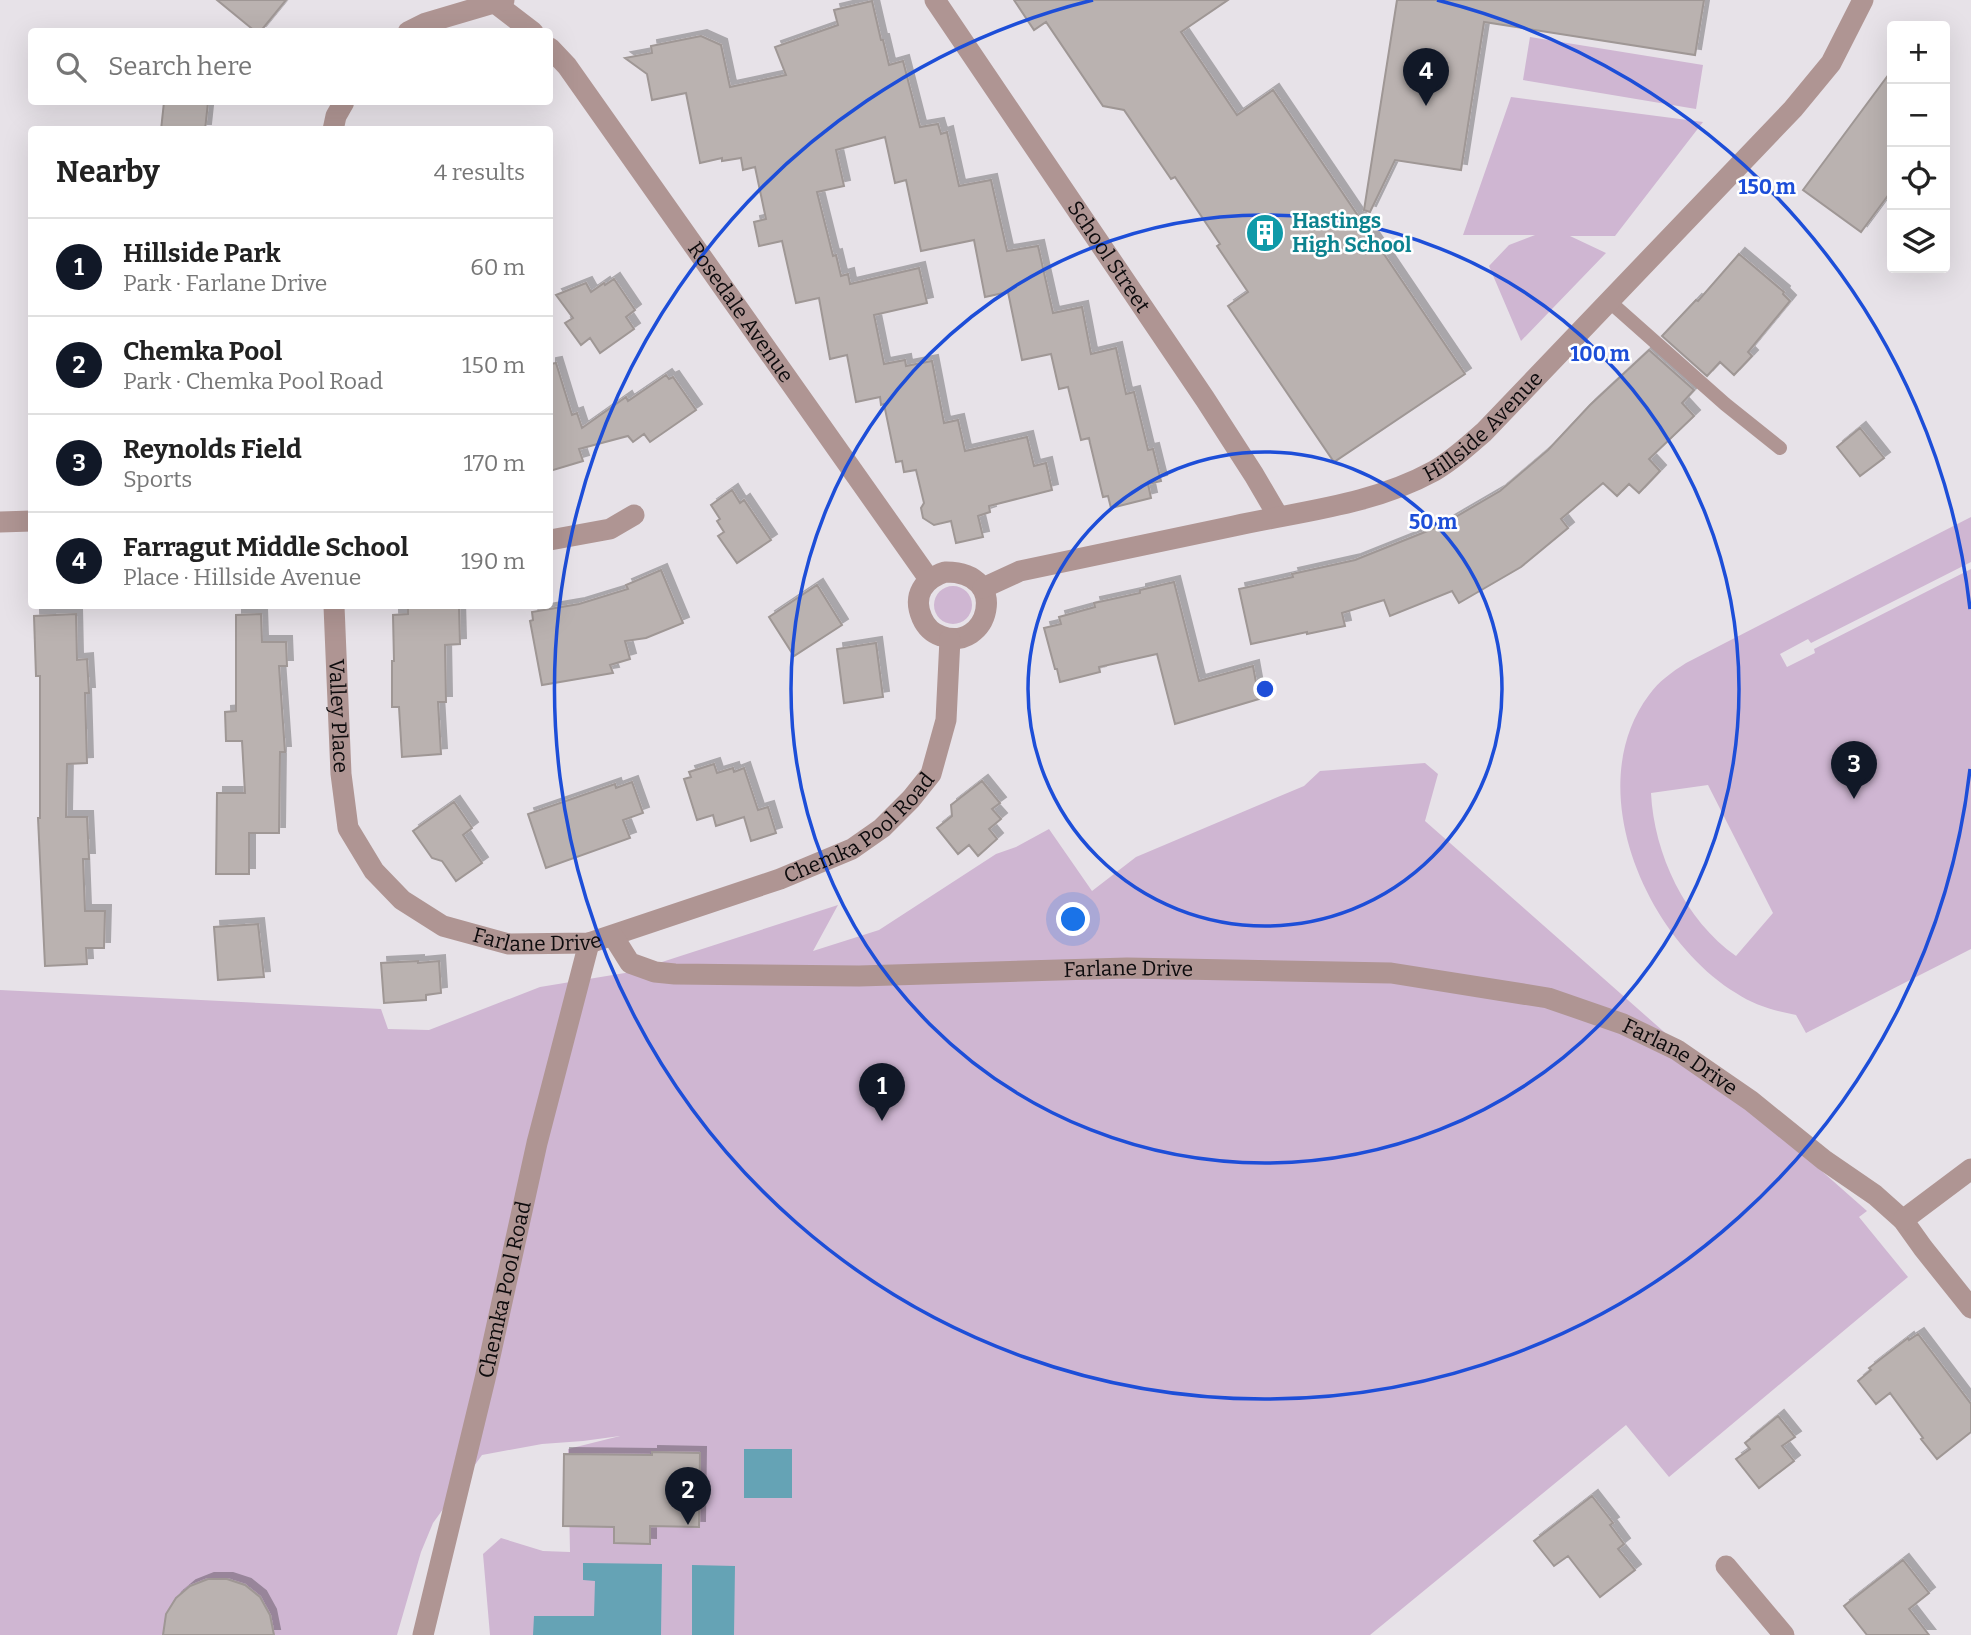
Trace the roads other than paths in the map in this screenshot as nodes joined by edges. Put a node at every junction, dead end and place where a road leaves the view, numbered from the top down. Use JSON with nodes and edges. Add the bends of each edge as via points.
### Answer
{"nodes":[{"id":1,"x":935,"y":0,"type":"edge"},
{"id":2,"x":1864,"y":0,"type":"edge"},
{"id":3,"x":497,"y":1,"type":"edge"},
{"id":4,"x":416,"y":28,"type":"edge"},
{"id":5,"x":528,"y":28,"type":"edge"},
{"id":6,"x":553,"y":51,"type":"edge"},
{"id":7,"x":342,"y":105,"type":"edge"},
{"id":8,"x":334,"y":126,"type":"edge"},
{"id":9,"x":1610,"y":302,"type":"junction"},
{"id":10,"x":1780,"y":448,"type":"dead end"},
{"id":11,"x":634,"y":515,"type":"dead end"},
{"id":12,"x":1278,"y":516,"type":"junction"},
{"id":13,"x":28,"y":521,"type":"edge"},
{"id":14,"x":0,"y":522,"type":"edge"},
{"id":15,"x":553,"y":540,"type":"edge"},
{"id":16,"x":929,"y":579,"type":"junction"},
{"id":17,"x":983,"y":588,"type":"junction"},
{"id":18,"x":334,"y":609,"type":"edge"},
{"id":19,"x":950,"y":639,"type":"junction"},
{"id":20,"x":348,"y":828,"type":"joint"},
{"id":21,"x":613,"y":936,"type":"junction"},
{"id":22,"x":589,"y":943,"type":"junction"},
{"id":23,"x":1971,"y":1168,"type":"edge"},
{"id":24,"x":1903,"y":1220,"type":"junction"},
{"id":25,"x":1971,"y":1308,"type":"edge"},
{"id":26,"x":1726,"y":1566,"type":"dead end"},
{"id":27,"x":423,"y":1635,"type":"edge"},
{"id":28,"x":1784,"y":1635,"type":"edge"}],
"edges":[{"from":1,"to":12,"type":"street","name":"School Street","via":[[1205,399]]},
{"from":2,"to":9,"type":"street","name":"Hillside Avenue","via":[[1830,63],[1793,109]]},
{"from":3,"to":4,"type":"street"},
{"from":3,"to":5,"type":"street"},
{"from":6,"to":16,"type":"street","name":"Rosedale Avenue"},
{"from":7,"to":8,"type":"street"},
{"from":9,"to":10,"type":"lane"},
{"from":9,"to":12,"type":"street","name":"Hillside Avenue","via":[[1484,432],[1436,470],[1348,504]]},
{"from":11,"to":15,"type":"street","via":[[610,530]]},
{"from":12,"to":17,"type":"street","name":"Hillside Avenue","via":[[1020,571]]},
{"from":13,"to":14,"type":"street"},
{"from":16,"to":17,"type":"street","via":[[956,572],[976,579]]},
{"from":16,"to":19,"type":"street","via":[[922,588],[919,610],[929,630]]},
{"from":17,"to":19,"type":"street","via":[[983,620],[968,636]]},
{"from":18,"to":20,"type":"street","name":"Valley Place","via":[[341,774]]},
{"from":19,"to":21,"type":"street","name":"Chemka Pool Road","via":[[946,720],[932,774],[882,828],[852,849],[780,879]]},
{"from":20,"to":22,"type":"street","name":"Farlane Drive","via":[[374,871],[402,900],[443,926],[509,944]]},
{"from":21,"to":22,"type":"street","name":"Farlane Drive"},
{"from":21,"to":24,"type":"street","name":"Farlane Drive","via":[[630,963],[675,974],[859,976],[1127,968],[1391,973],[1548,998],[1623,1024],[1677,1050],[1751,1101]]},
{"from":22,"to":27,"type":"street","name":"Chemka Pool Road","via":[[537,1143]]},
{"from":23,"to":24,"type":"street"},
{"from":24,"to":25,"type":"street","name":"Farlane Drive"},
{"from":26,"to":28,"type":"street"}]}
